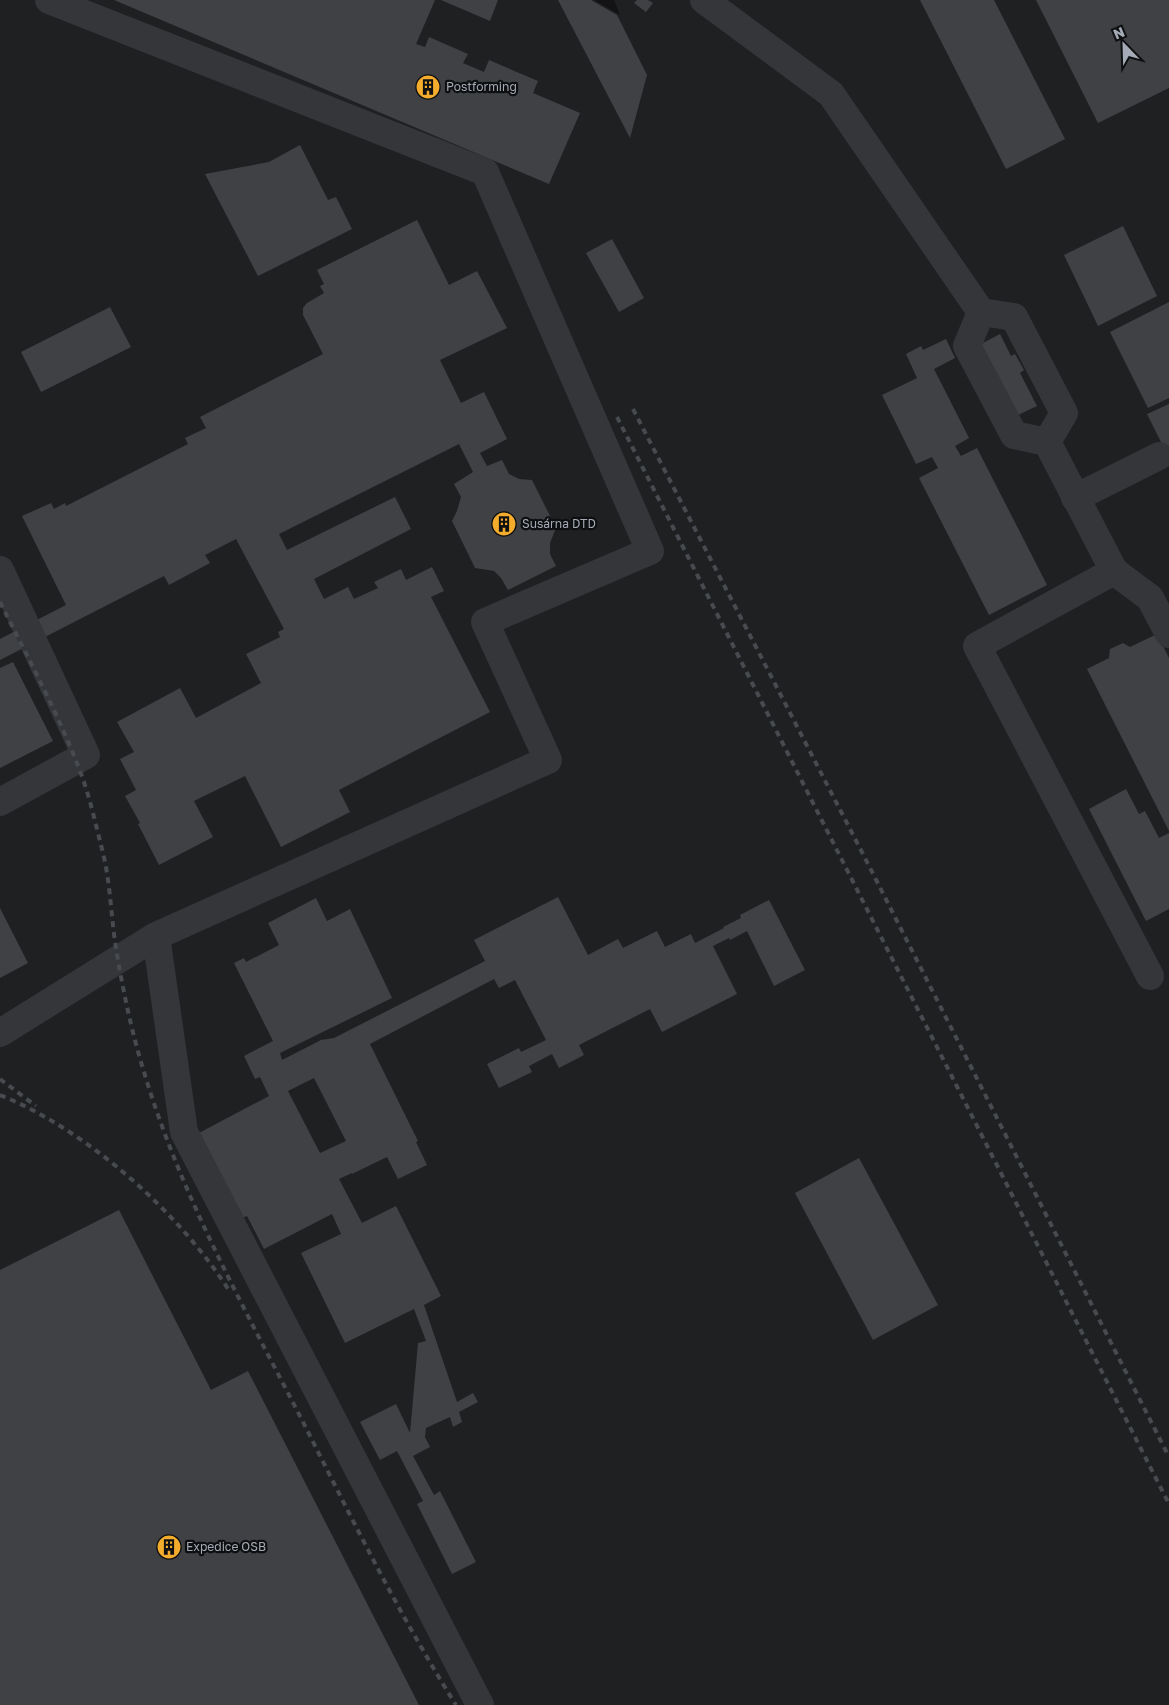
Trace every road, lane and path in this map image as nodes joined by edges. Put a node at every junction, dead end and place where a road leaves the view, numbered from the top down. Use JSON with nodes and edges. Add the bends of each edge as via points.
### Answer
{"nodes":[{"id":1,"x":49,"y":0,"type":"edge"},
{"id":2,"x":704,"y":0,"type":"edge"},
{"id":3,"x":981,"y":312,"type":"junction"},
{"id":4,"x":1047,"y":442,"type":"junction"},
{"id":5,"x":1159,"y":456,"type":"dead end"},
{"id":6,"x":1075,"y":498,"type":"junction"},
{"id":7,"x":0,"y":570,"type":"edge"},
{"id":8,"x":1114,"y":571,"type":"junction"},
{"id":9,"x":1169,"y":634,"type":"edge"},
{"id":10,"x":0,"y":802,"type":"edge"},
{"id":11,"x":156,"y":936,"type":"junction"},
{"id":12,"x":1150,"y":976,"type":"dead end"},
{"id":13,"x":0,"y":1033,"type":"edge"},
{"id":14,"x":480,"y":1705,"type":"edge"}],
"edges":[{"from":1,"to":11,"type":"lane","via":[[485,172],[650,551],[485,622],[548,760]]},
{"from":2,"to":3,"type":"lane","via":[[831,94]]},
{"from":3,"to":4,"type":"lane","via":[[967,346],[1014,435]]},
{"from":3,"to":4,"type":"lane","via":[[1014,317],[1064,413]]},
{"from":4,"to":6,"type":"lane"},
{"from":5,"to":6,"type":"lane"},
{"from":6,"to":8,"type":"lane"},
{"from":7,"to":10,"type":"lane","via":[[86,755]]},
{"from":8,"to":9,"type":"lane","via":[[1150,598]]},
{"from":8,"to":12,"type":"lane","via":[[977,646]]},
{"from":11,"to":13,"type":"lane"},
{"from":11,"to":14,"type":"lane","via":[[184,1132]]}]}
